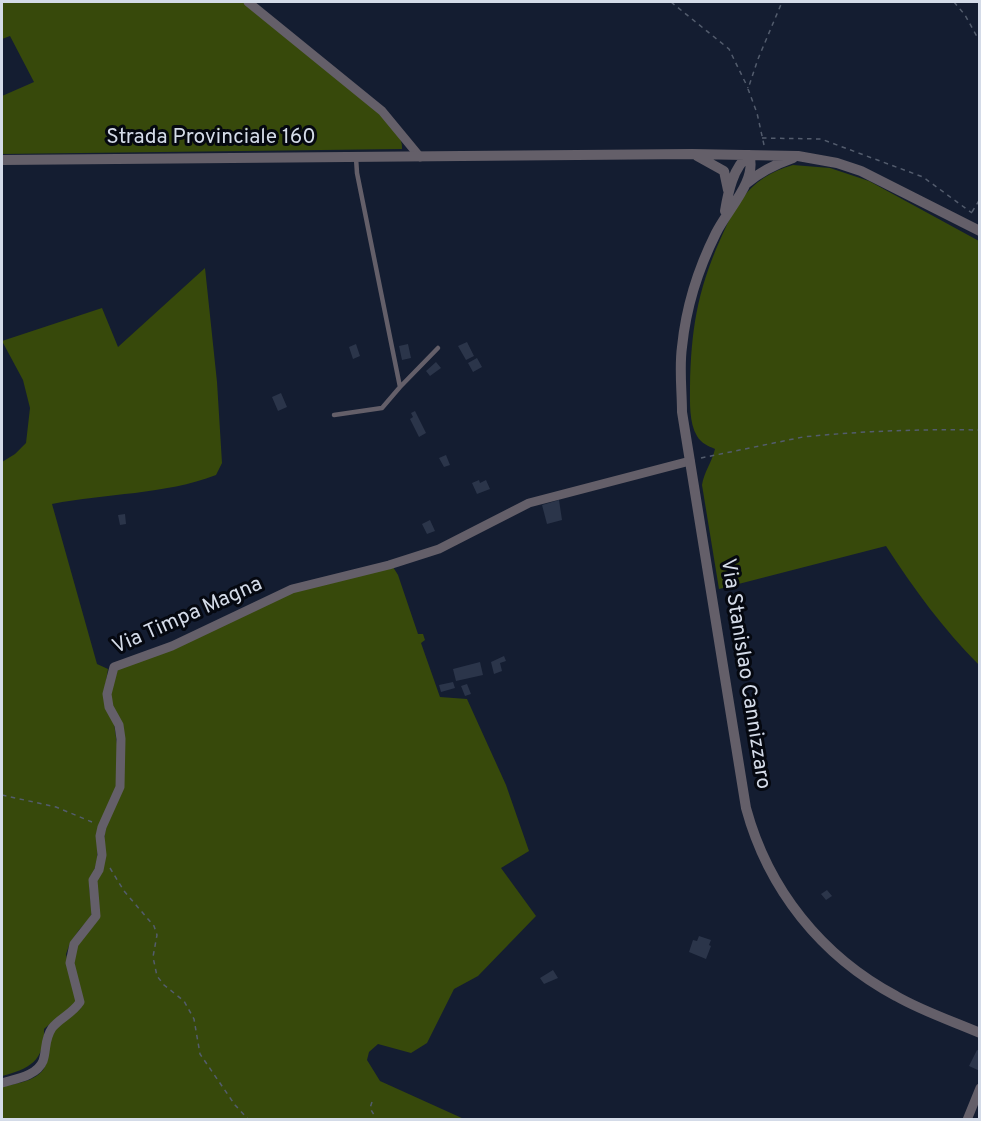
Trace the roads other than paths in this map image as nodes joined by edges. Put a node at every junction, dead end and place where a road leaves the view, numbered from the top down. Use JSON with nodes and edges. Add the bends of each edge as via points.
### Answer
{"nodes":[{"id":1,"x":248,"y":2,"type":"edge"},
{"id":2,"x":692,"y":154,"type":"junction"},
{"id":3,"x":748,"y":155,"type":"junction"},
{"id":4,"x":798,"y":156,"type":"junction"},
{"id":5,"x":420,"y":157,"type":"junction"},
{"id":6,"x":356,"y":158,"type":"junction"},
{"id":7,"x":2,"y":160,"type":"edge"},
{"id":8,"x":747,"y":184,"type":"junction"},
{"id":9,"x":729,"y":190,"type":"junction"},
{"id":10,"x":724,"y":217,"type":"junction"},
{"id":11,"x":980,"y":231,"type":"edge"},
{"id":12,"x":438,"y":348,"type":"dead end"},
{"id":13,"x":400,"y":387,"type":"junction"},
{"id":14,"x":334,"y":415,"type":"dead end"},
{"id":15,"x":690,"y":461,"type":"junction"},
{"id":16,"x":980,"y":1034,"type":"edge"},
{"id":17,"x":2,"y":1083,"type":"edge"},
{"id":18,"x":980,"y":1088,"type":"edge"},
{"id":19,"x":967,"y":1119,"type":"edge"}],
"edges":[{"from":1,"to":5,"type":"street","via":[[382,111]]},
{"from":2,"to":3,"type":"street","name":"Strada Provinciale 160"},
{"from":2,"to":5,"type":"street","name":"Strada Provinciale 160"},
{"from":2,"to":9,"type":"street","via":[[724,171]]},
{"from":3,"to":4,"type":"street","name":"Strada Provinciale 160"},
{"from":3,"to":8,"type":"street","via":[[751,171]]},
{"from":3,"to":9,"type":"street"},
{"from":4,"to":8,"type":"street","via":[[757,174]]},
{"from":4,"to":11,"type":"street","name":"Strada Provinciale 160","via":[[861,171]]},
{"from":5,"to":6,"type":"street","name":"Strada Provinciale 160"},
{"from":6,"to":7,"type":"street","name":"Strada Provinciale 160"},
{"from":6,"to":13,"type":"lane"},
{"from":8,"to":10,"type":"street"},
{"from":9,"to":10,"type":"street"},
{"from":10,"to":15,"type":"street","name":"Via Stanislao Cannizzaro","via":[[700,265],[681,348],[682,412]]},
{"from":12,"to":13,"type":"lane"},
{"from":13,"to":14,"type":"lane","via":[[382,408]]},
{"from":15,"to":16,"type":"street","name":"Via Stanislao Cannizzaro","via":[[740,776],[753,831],[769,870],[811,930],[848,964],[897,997]]},
{"from":15,"to":17,"type":"street","name":"Via Timpa Magna","via":[[529,504],[439,549],[292,589],[171,646],[114,667],[107,694],[122,739],[120,787],[100,836],[102,855],[93,880],[96,916],[74,944],[70,963],[80,1002],[49,1032],[43,1060],[36,1070]]},
{"from":18,"to":19,"type":"street"}]}
